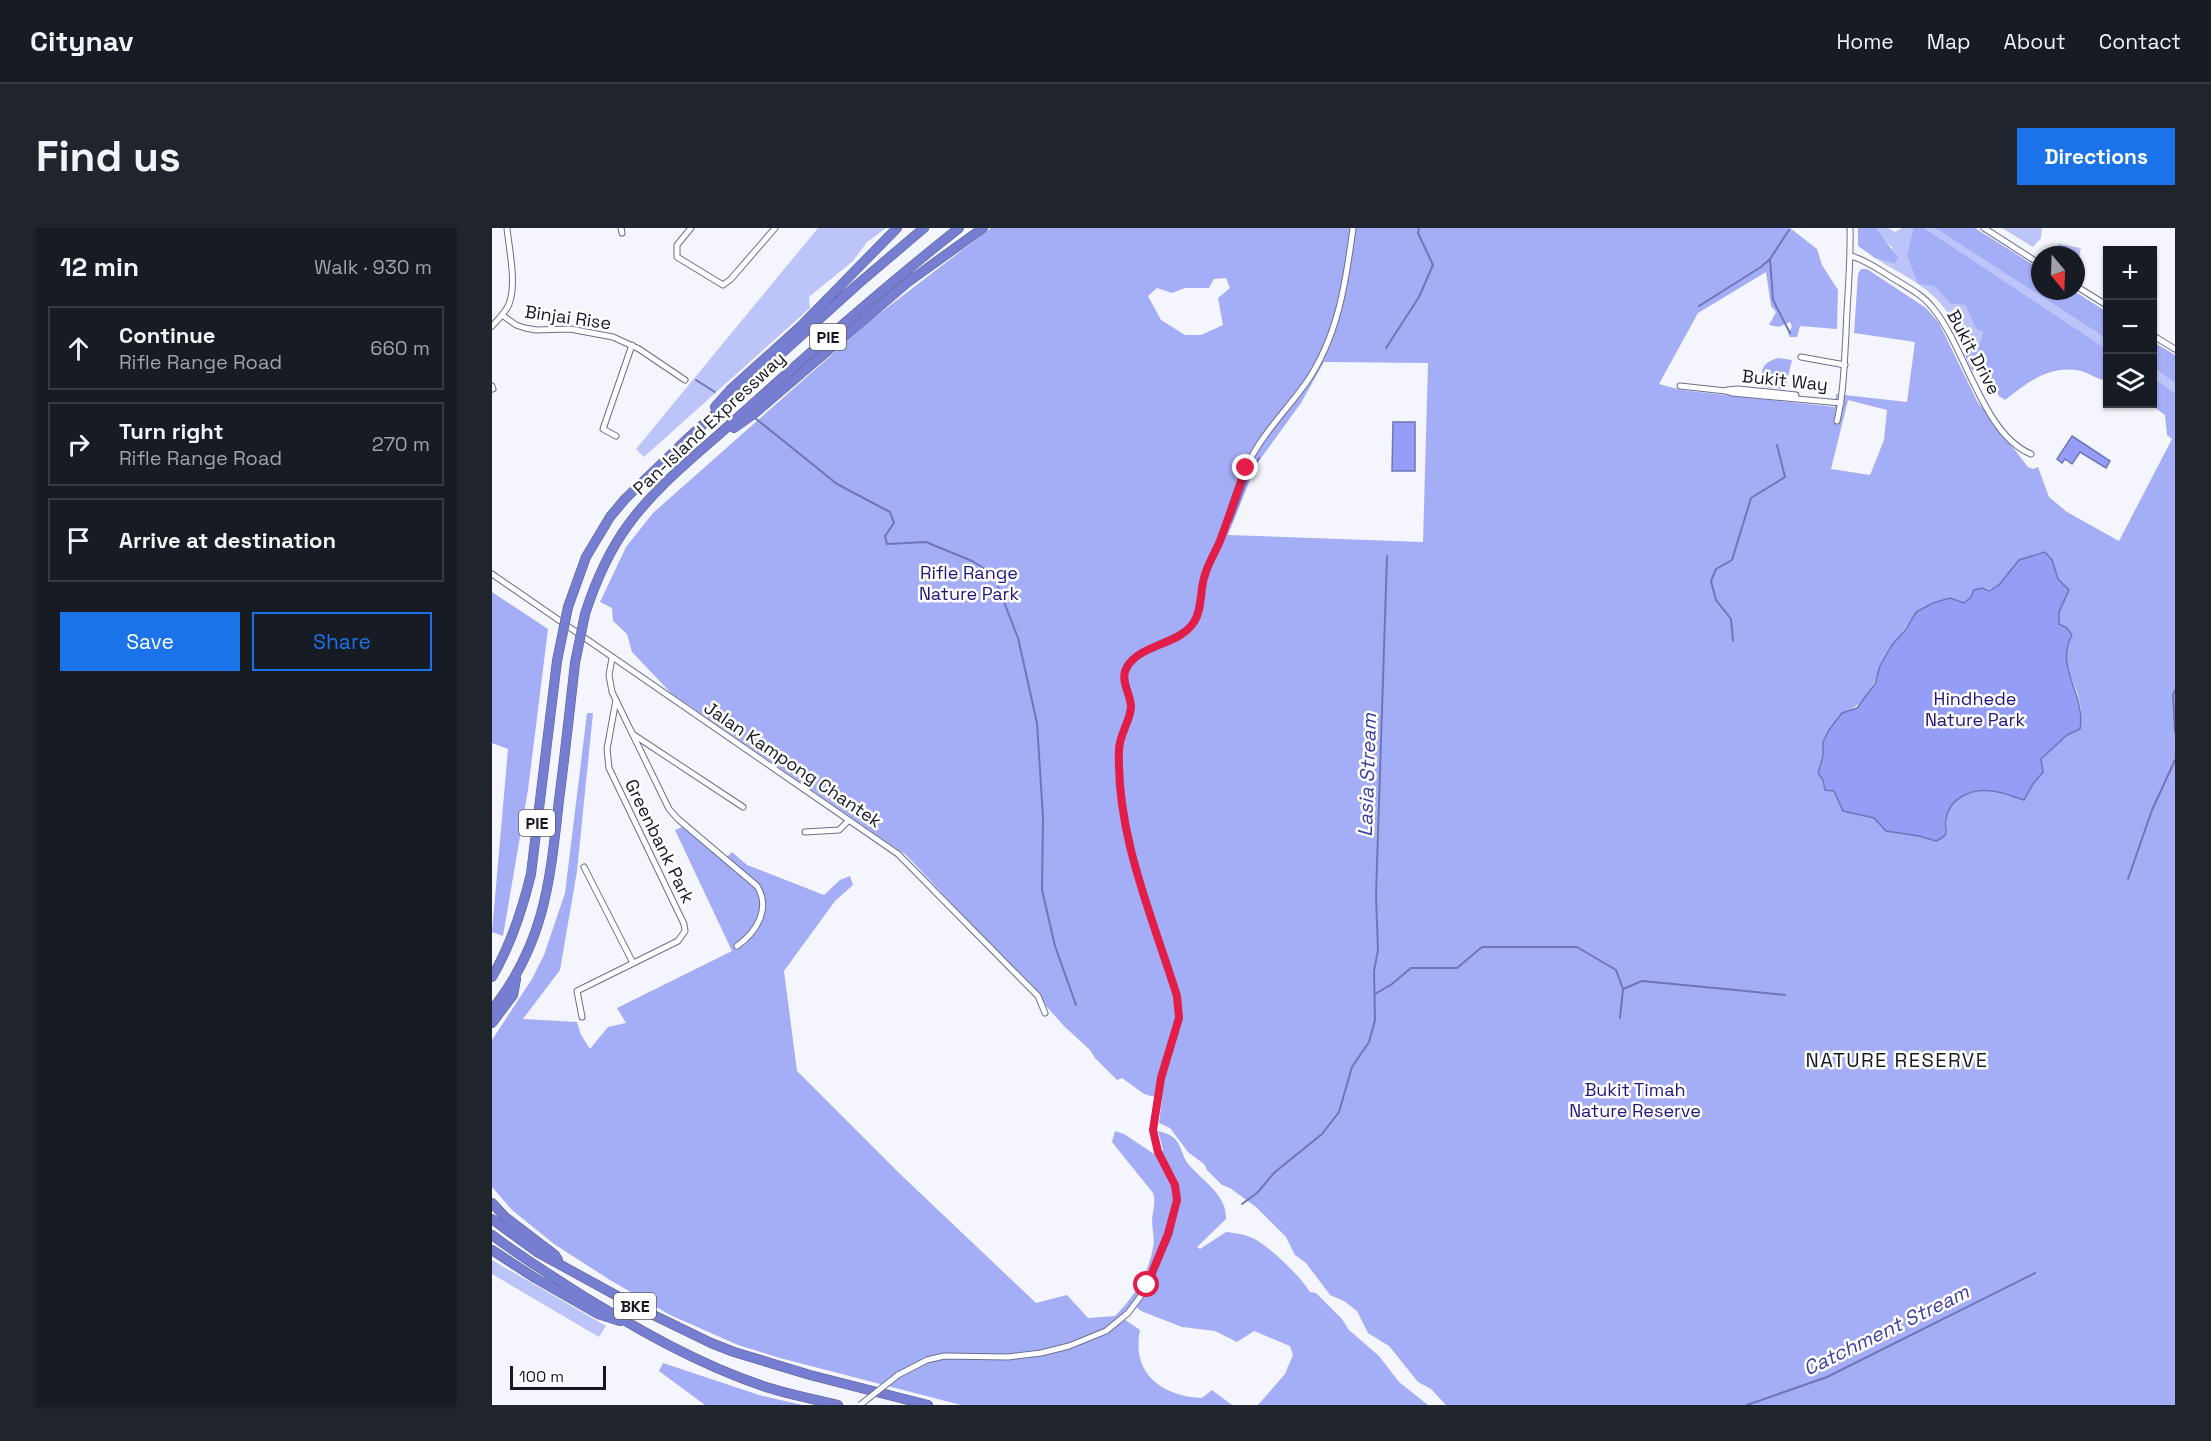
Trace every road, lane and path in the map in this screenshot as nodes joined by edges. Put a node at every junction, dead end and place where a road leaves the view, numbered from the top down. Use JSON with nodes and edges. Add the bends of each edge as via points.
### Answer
{"nodes":[{"id":1,"x":507,"y":228,"type":"edge"},
{"id":2,"x":691,"y":228,"type":"edge"},
{"id":3,"x":775,"y":228,"type":"edge"},
{"id":4,"x":897,"y":228,"type":"edge"},
{"id":5,"x":924,"y":228,"type":"edge"},
{"id":6,"x":959,"y":228,"type":"edge"},
{"id":7,"x":983,"y":228,"type":"edge"},
{"id":8,"x":1353,"y":228,"type":"edge"},
{"id":9,"x":1850,"y":228,"type":"edge"},
{"id":10,"x":1984,"y":228,"type":"edge"},
{"id":11,"x":1851,"y":256,"type":"junction"},
{"id":12,"x":2031,"y":258,"type":"edge"},
{"id":13,"x":2085,"y":292,"type":"edge"},
{"id":14,"x":2103,"y":303,"type":"edge"},
{"id":15,"x":502,"y":315,"type":"junction"},
{"id":16,"x":492,"y":326,"type":"edge"},
{"id":17,"x":2157,"y":338,"type":"edge"},
{"id":18,"x":632,"y":345,"type":"junction"},
{"id":19,"x":2175,"y":350,"type":"edge"},
{"id":20,"x":1801,"y":357,"type":"dead end"},
{"id":21,"x":1845,"y":365,"type":"junction"},
{"id":22,"x":685,"y":380,"type":"dead end"},
{"id":23,"x":1680,"y":386,"type":"dead end"},
{"id":24,"x":1841,"y":402,"type":"junction"},
{"id":25,"x":1837,"y":421,"type":"dead end"},
{"id":26,"x":616,"y":436,"type":"dead end"},
{"id":27,"x":686,"y":440,"type":"junction"},
{"id":28,"x":700,"y":452,"type":"junction"},
{"id":29,"x":2031,"y":454,"type":"dead end"},
{"id":30,"x":492,"y":574,"type":"edge"},
{"id":31,"x":612,"y":658,"type":"junction"},
{"id":32,"x":616,"y":700,"type":"junction"},
{"id":33,"x":633,"y":734,"type":"junction"},
{"id":34,"x":743,"y":807,"type":"dead end"},
{"id":35,"x":848,"y":820,"type":"junction"},
{"id":36,"x":805,"y":832,"type":"dead end"},
{"id":37,"x":584,"y":867,"type":"dead end"},
{"id":38,"x":737,"y":946,"type":"dead end"},
{"id":39,"x":633,"y":963,"type":"junction"},
{"id":40,"x":516,"y":975,"type":"junction"},
{"id":41,"x":492,"y":977,"type":"edge"},
{"id":42,"x":492,"y":1010,"type":"edge"},
{"id":43,"x":1045,"y":1013,"type":"dead end"},
{"id":44,"x":582,"y":1017,"type":"dead end"},
{"id":45,"x":492,"y":1023,"type":"edge"},
{"id":46,"x":492,"y":1203,"type":"edge"},
{"id":47,"x":492,"y":1219,"type":"edge"},
{"id":48,"x":492,"y":1235,"type":"edge"},
{"id":49,"x":492,"y":1250,"type":"edge"},
{"id":50,"x":562,"y":1266,"type":"junction"},
{"id":51,"x":626,"y":1323,"type":"junction"},
{"id":52,"x":838,"y":1405,"type":"edge"},
{"id":53,"x":860,"y":1405,"type":"edge"},
{"id":54,"x":928,"y":1405,"type":"edge"}],
"edges":[{"from":1,"to":15,"type":"street","via":[[511,294]]},
{"from":2,"to":3,"type":"street","via":[[676,245],[677,257],[723,285]]},
{"from":4,"to":27,"type":"highway","via":[[801,326],[730,390]]},
{"from":5,"to":27,"type":"highway","name":"Pan-Island Expressway","number":"PIE"},
{"from":6,"to":28,"type":"highway","name":"Pan-Island Expressway","number":"PIE","via":[[814,349]]},
{"from":7,"to":28,"type":"highway","via":[[908,282],[754,413]]},
{"from":8,"to":53,"type":"street","bridge":true,"via":[[1344,294],[1322,356],[1246,468],[1204,576],[1193,624],[1132,661],[1124,679],[1131,705],[1119,740],[1120,792],[1128,839],[1177,996],[1179,1018],[1161,1078],[1153,1130],[1177,1200],[1151,1276],[1128,1313],[1106,1331],[1041,1353],[927,1360],[898,1375]]},
{"from":9,"to":11,"type":"street"},
{"from":10,"to":12,"type":"street"},
{"from":11,"to":21,"type":"street"},
{"from":11,"to":29,"type":"street","name":"Bukit Drive","via":[[1868,262],[1925,299],[1941,319],[1993,417],[2010,440]]},
{"from":13,"to":14,"type":"street"},
{"from":15,"to":16,"type":"street"},
{"from":15,"to":18,"type":"street","name":"Binjai Rise","via":[[525,328],[597,333]]},
{"from":17,"to":19,"type":"street"},
{"from":18,"to":22,"type":"street","name":"Binjai Rise"},
{"from":18,"to":26,"type":"street","name":"Binjai Rise","via":[[603,429]]},
{"from":20,"to":21,"type":"street"},
{"from":21,"to":24,"type":"street"},
{"from":23,"to":24,"type":"street","name":"Bukit Way"},
{"from":24,"to":25,"type":"street"},
{"from":27,"to":41,"type":"highway","name":"Pan-Island Expressway","number":"PIE","bridge":true,"via":[[610,517],[586,557],[568,607],[556,661],[531,874],[510,944]]},
{"from":28,"to":40,"type":"highway","name":"Pan-Island Expressway","number":"PIE","bridge":true,"via":[[672,476],[626,527],[603,568],[585,614],[575,663],[546,896],[533,942]]},
{"from":30,"to":31,"type":"street","name":"Jalan Kampong Chantek"},
{"from":31,"to":32,"type":"street","via":[[609,681]]},
{"from":31,"to":35,"type":"street","name":"Jalan Kampong Chantek"},
{"from":32,"to":33,"type":"street"},
{"from":32,"to":39,"type":"street","name":"Greenbank Park","via":[[607,749],[609,768],[686,928],[678,941]]},
{"from":33,"to":34,"type":"street"},
{"from":33,"to":38,"type":"street","via":[[669,809],[763,895],[757,928]]},
{"from":35,"to":36,"type":"street","via":[[839,831]]},
{"from":35,"to":43,"type":"street","name":"Jalan Kampong Chantek","via":[[908,863],[1038,996]]},
{"from":37,"to":39,"type":"street"},
{"from":39,"to":44,"type":"street","name":"Greenbank Park","via":[[577,991]]},
{"from":40,"to":42,"type":"highway","name":"Pan-Island Expressway","number":"PIE"},
{"from":40,"to":45,"type":"highway","via":[[513,995]]},
{"from":46,"to":50,"type":"highway","via":[[555,1255]]},
{"from":47,"to":50,"type":"highway"},
{"from":48,"to":51,"type":"highway","number":"BKE"},
{"from":49,"to":51,"type":"highway","via":[[598,1314]]},
{"from":50,"to":54,"type":"highway","number":"BKE","via":[[641,1310],[734,1352]]},
{"from":51,"to":52,"type":"highway","number":"BKE","via":[[724,1372],[765,1387]]}]}
